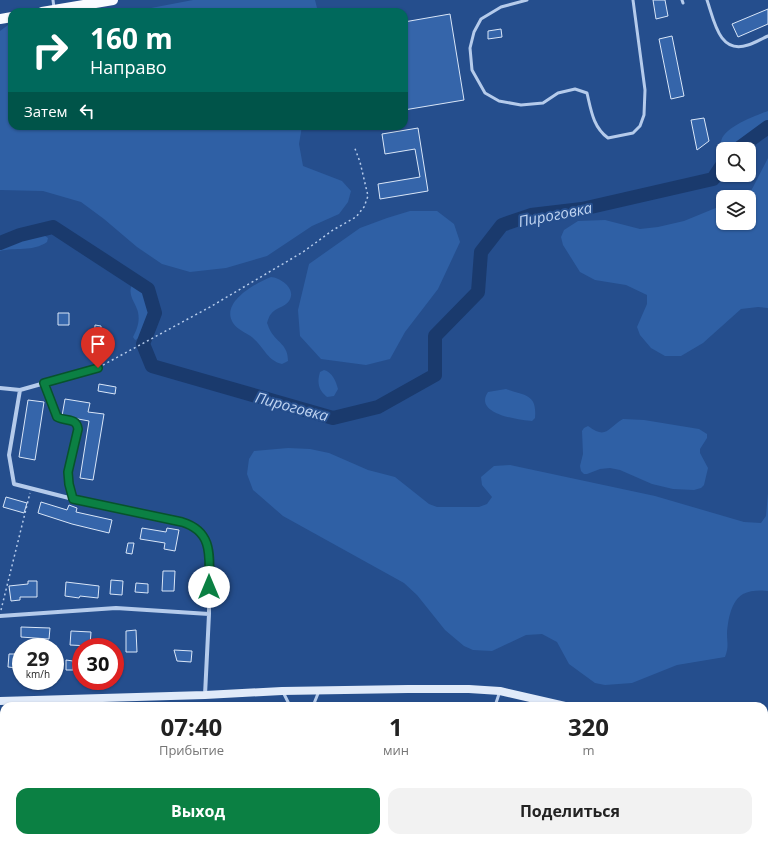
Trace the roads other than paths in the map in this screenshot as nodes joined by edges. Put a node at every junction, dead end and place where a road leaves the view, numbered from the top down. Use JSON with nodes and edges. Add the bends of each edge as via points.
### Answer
{"nodes":[{"id":1,"x":114,"y":0,"type":"edge"},
{"id":2,"x":527,"y":0,"type":"edge"},
{"id":3,"x":633,"y":0,"type":"edge"},
{"id":4,"x":707,"y":0,"type":"edge"},
{"id":5,"x":53,"y":5,"type":"edge"},
{"id":6,"x":768,"y":36,"type":"edge"},
{"id":7,"x":98,"y":368,"type":"road end"},
{"id":8,"x":44,"y":383,"type":"junction"},
{"id":9,"x":0,"y":388,"type":"edge"},
{"id":10,"x":20,"y":390,"type":"junction"},
{"id":11,"x":73,"y":499,"type":"junction"},
{"id":12,"x":209,"y":614,"type":"junction"},
{"id":13,"x":0,"y":616,"type":"edge"},
{"id":14,"x":320,"y":690,"type":"junction"},
{"id":15,"x":282,"y":691,"type":"junction"},
{"id":16,"x":500,"y":692,"type":"junction"},
{"id":17,"x":205,"y":695,"type":"junction"},
{"id":18,"x":0,"y":701,"type":"edge"},
{"id":19,"x":10,"y":702,"type":"edge"},
{"id":20,"x":43,"y":702,"type":"edge"},
{"id":21,"x":288,"y":702,"type":"edge"},
{"id":22,"x":316,"y":702,"type":"edge"},
{"id":23,"x":496,"y":702,"type":"edge"},
{"id":24,"x":546,"y":702,"type":"edge"}],
"edges":[{"from":1,"to":5,"type":"main road"},
{"from":2,"to":3,"type":"lane","via":[[501,7],[481,19],[474,32],[470,48],[472,70],[484,93],[499,101],[521,105],[543,103],[558,93],[575,89],[588,93],[594,122],[600,133],[608,138],[633,133],[640,126],[644,115],[645,90]]},
{"from":4,"to":6,"type":"lane","via":[[717,30],[726,43],[736,47],[749,45]]},
{"from":7,"to":8,"type":"street"},
{"from":8,"to":10,"type":"street"},
{"from":8,"to":11,"type":"lane","via":[[57,417],[74,421],[77,425],[68,472]]},
{"from":9,"to":10,"type":"street"},
{"from":10,"to":11,"type":"street","via":[[9,455],[14,484]]},
{"from":11,"to":12,"type":"street","via":[[182,522],[196,528],[209,547]]},
{"from":12,"to":13,"type":"street","via":[[116,608]]},
{"from":12,"to":17,"type":"street"},
{"from":14,"to":15,"type":"main road"},
{"from":14,"to":16,"type":"main road","via":[[408,688]]},
{"from":14,"to":22,"type":"lane"},
{"from":15,"to":17,"type":"main road"},
{"from":15,"to":21,"type":"lane"},
{"from":16,"to":23,"type":"lane"},
{"from":16,"to":24,"type":"main road"},
{"from":17,"to":20,"type":"main road"},
{"from":18,"to":19,"type":"main road"}]}
